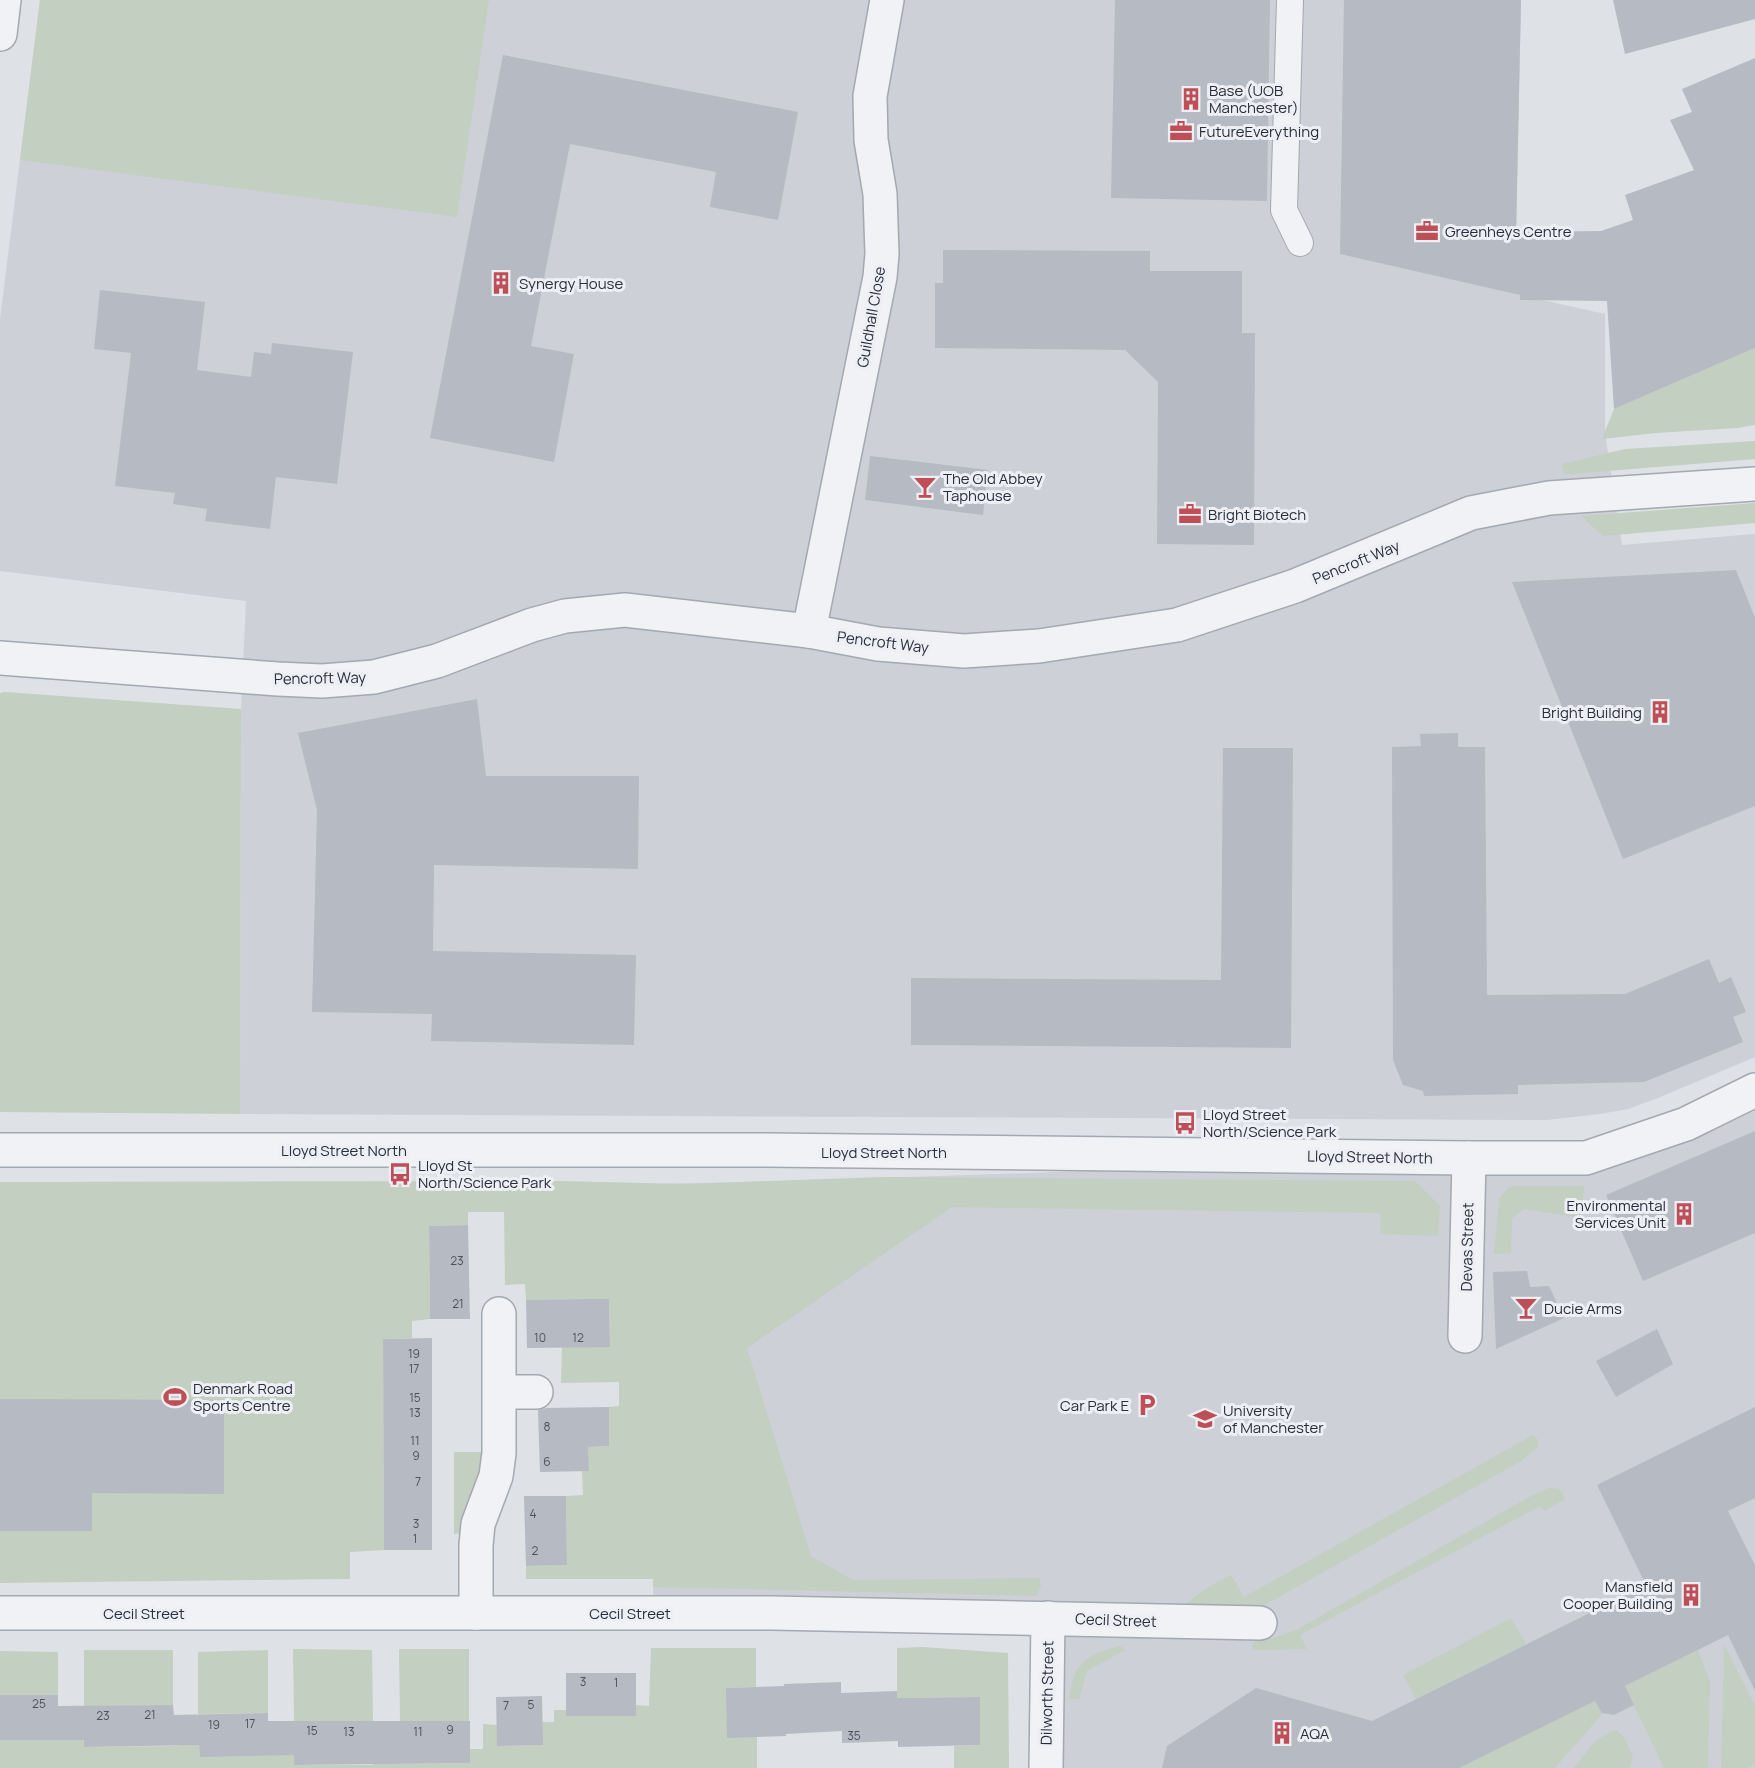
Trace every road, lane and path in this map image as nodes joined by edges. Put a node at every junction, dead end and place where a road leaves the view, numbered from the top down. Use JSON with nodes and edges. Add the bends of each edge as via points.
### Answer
{"nodes":[{"id":1,"x":4,"y":0,"type":"edge"},
{"id":2,"x":887,"y":0,"type":"edge"},
{"id":3,"x":1290,"y":0,"type":"edge"},
{"id":4,"x":0,"y":34,"type":"edge"},
{"id":5,"x":1300,"y":243,"type":"dead end"},
{"id":6,"x":1755,"y":484,"type":"edge"},
{"id":7,"x":809,"y":631,"type":"junction"},
{"id":8,"x":0,"y":658,"type":"edge"},
{"id":9,"x":1755,"y":1090,"type":"edge"},
{"id":10,"x":0,"y":1150,"type":"edge"},
{"id":11,"x":1469,"y":1158,"type":"junction"},
{"id":12,"x":499,"y":1314,"type":"dead end"},
{"id":13,"x":1466,"y":1336,"type":"dead end"},
{"id":14,"x":500,"y":1392,"type":"junction"},
{"id":15,"x":536,"y":1392,"type":"dead end"},
{"id":16,"x":0,"y":1613,"type":"edge"},
{"id":17,"x":476,"y":1613,"type":"junction"},
{"id":18,"x":1048,"y":1618,"type":"junction"},
{"id":19,"x":1260,"y":1623,"type":"dead end"},
{"id":20,"x":1046,"y":1768,"type":"edge"}],
"edges":[{"from":1,"to":4,"type":"street"},
{"from":2,"to":7,"type":"street","name":"Guildhall Close","via":[[870,96],[871,140],[880,194],[880,277]]},
{"from":3,"to":5,"type":"street","via":[[1284,210]]},
{"from":6,"to":7,"type":"street","name":"Pencroft Way","via":[[1549,498],[1471,513],[1295,586],[1177,625],[1039,646],[964,651],[878,644]]},
{"from":7,"to":8,"type":"street","name":"Pencroft Way","via":[[625,610],[565,616],[436,661],[374,677],[321,681]]},
{"from":9,"to":11,"type":"street","name":"Lloyd Street North","via":[[1686,1124],[1586,1158]]},
{"from":10,"to":11,"type":"street","name":"Lloyd Street North","via":[[767,1150]]},
{"from":11,"to":13,"type":"street","name":"Devas Street"},
{"from":12,"to":14,"type":"street"},
{"from":14,"to":15,"type":"street"},
{"from":14,"to":17,"type":"street","via":[[500,1453],[478,1524]]},
{"from":16,"to":17,"type":"street","name":"Cecil Street"},
{"from":17,"to":18,"type":"street","name":"Cecil Street"},
{"from":18,"to":19,"type":"street","name":"Cecil Street"},
{"from":18,"to":20,"type":"street","name":"Dilworth Street"}]}
